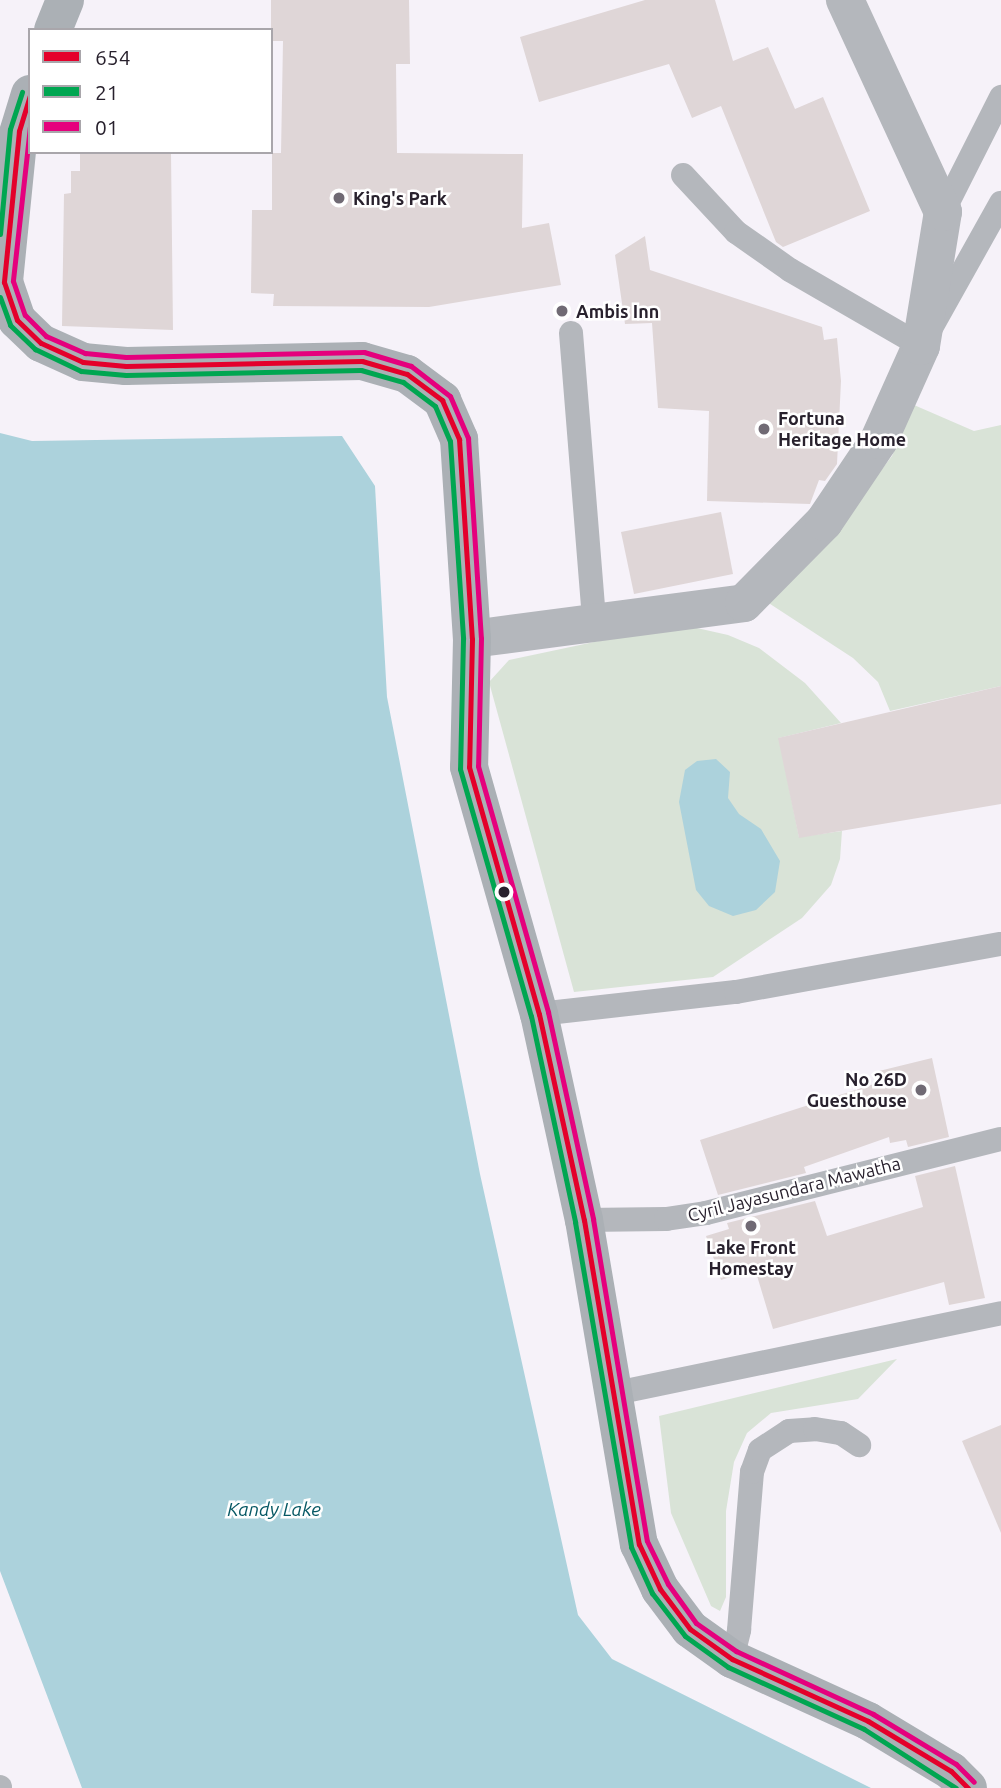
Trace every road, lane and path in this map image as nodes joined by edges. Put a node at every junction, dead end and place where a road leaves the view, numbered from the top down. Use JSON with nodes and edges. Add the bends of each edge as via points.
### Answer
{"nodes":[{"id":1,"x":65,"y":0,"type":"edge"},
{"id":2,"x":845,"y":0,"type":"edge"},
{"id":3,"x":54,"y":28,"type":"edge"},
{"id":4,"x":1001,"y":97,"type":"edge"},
{"id":5,"x":28,"y":101,"type":"edge"},
{"id":6,"x":683,"y":176,"type":"dead end"},
{"id":7,"x":1001,"y":203,"type":"edge"},
{"id":8,"x":943,"y":212,"type":"junction"},
{"id":9,"x":571,"y":333,"type":"dead end"},
{"id":10,"x":921,"y":346,"type":"junction"},
{"id":11,"x":594,"y":620,"type":"junction"},
{"id":12,"x":472,"y":639,"type":"junction"},
{"id":13,"x":1001,"y":944,"type":"edge"},
{"id":14,"x":539,"y":1014,"type":"junction"},
{"id":15,"x":1001,"y":1139,"type":"edge"},
{"id":16,"x":584,"y":1220,"type":"junction"},
{"id":17,"x":1001,"y":1313,"type":"edge"},
{"id":18,"x":616,"y":1393,"type":"junction"},
{"id":19,"x":859,"y":1445,"type":"dead end"},
{"id":20,"x":732,"y":1659,"type":"junction"},
{"id":21,"x":968,"y":1788,"type":"edge"}],
"edges":[{"from":1,"to":3,"type":"main road"},
{"from":2,"to":8,"type":"street"},
{"from":4,"to":8,"type":"lane"},
{"from":5,"to":12,"type":"main road","via":[[19,131],[4,282],[17,320],[41,343],[83,362],[126,366],[362,361],[407,374],[442,400],[458,439]]},
{"from":6,"to":10,"type":"lane","via":[[747,240]]},
{"from":7,"to":10,"type":"lane"},
{"from":8,"to":10,"type":"street"},
{"from":9,"to":11,"type":"lane"},
{"from":10,"to":11,"type":"street","via":[[878,440],[824,522],[744,603]]},
{"from":11,"to":12,"type":"street"},
{"from":12,"to":14,"type":"main road","via":[[469,768]]},
{"from":13,"to":14,"type":"lane","via":[[736,992]]},
{"from":14,"to":16,"type":"main road"},
{"from":15,"to":16,"type":"lane","name":"Cyril Jayasundara Mawatha","via":[[706,1213],[666,1219]]},
{"from":16,"to":18,"type":"main road"},
{"from":17,"to":18,"type":"lane"},
{"from":18,"to":20,"type":"main road","via":[[639,1544],[660,1589],[690,1629]]},
{"from":19,"to":20,"type":"lane","via":[[841,1433],[815,1429],[789,1431],[760,1450],[752,1472],[740,1630]]},
{"from":20,"to":21,"type":"main road","via":[[868,1721],[951,1771]]}]}
